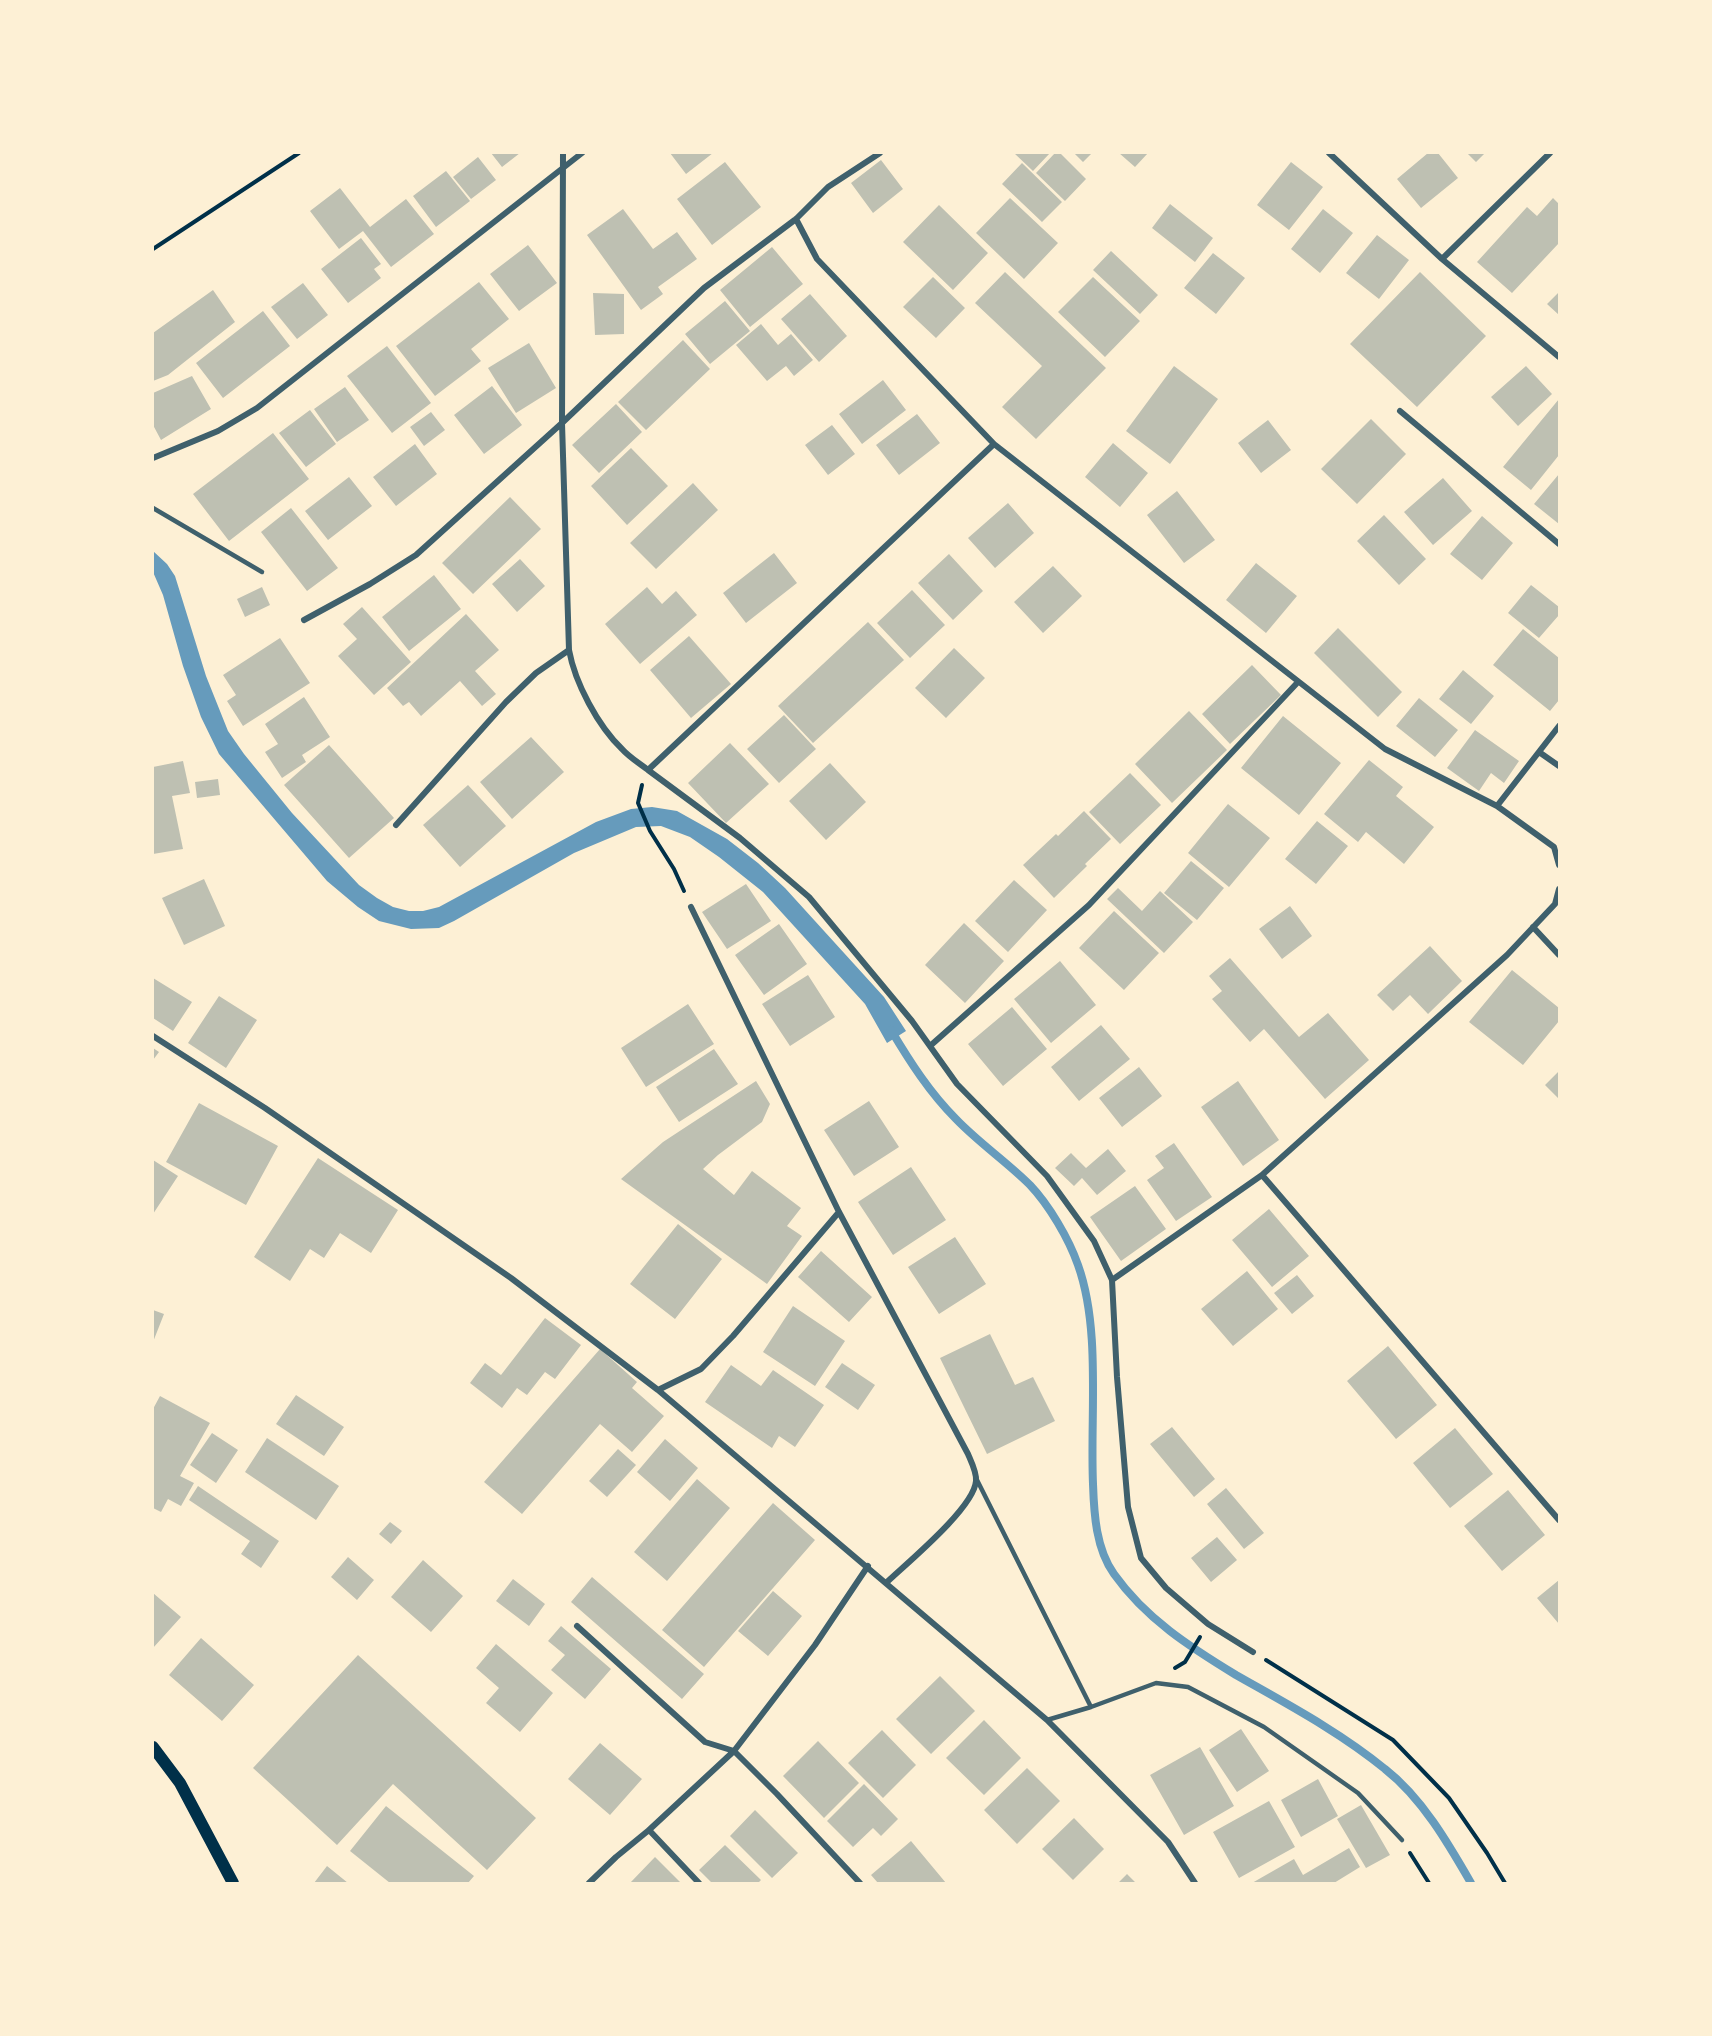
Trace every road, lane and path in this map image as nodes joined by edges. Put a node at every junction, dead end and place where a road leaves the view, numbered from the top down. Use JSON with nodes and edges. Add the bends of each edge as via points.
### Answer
{"nodes":[{"id":1,"x":299,"y":153,"type":"edge"},
{"id":2,"x":563,"y":153,"type":"edge"},
{"id":3,"x":582,"y":153,"type":"edge"},
{"id":4,"x":880,"y":153,"type":"edge"},
{"id":5,"x":1329,"y":153,"type":"edge"},
{"id":6,"x":1550,"y":153,"type":"edge"},
{"id":7,"x":563,"y":169,"type":"junction"},
{"id":8,"x":796,"y":219,"type":"junction"},
{"id":9,"x":153,"y":249,"type":"edge"},
{"id":10,"x":1442,"y":259,"type":"junction"},
{"id":11,"x":1559,"y":357,"type":"edge"},
{"id":12,"x":1400,"y":411,"type":"dead end"},
{"id":13,"x":562,"y":423,"type":"junction"},
{"id":14,"x":994,"y":444,"type":"junction"},
{"id":15,"x":153,"y":458,"type":"edge"},
{"id":16,"x":153,"y":508,"type":"edge"},
{"id":17,"x":1559,"y":544,"type":"edge"},
{"id":18,"x":262,"y":572,"type":"dead end"},
{"id":19,"x":304,"y":620,"type":"dead end"},
{"id":20,"x":569,"y":650,"type":"junction"},
{"id":21,"x":1298,"y":682,"type":"junction"},
{"id":22,"x":1559,"y":726,"type":"edge"},
{"id":23,"x":1539,"y":752,"type":"junction"},
{"id":24,"x":1559,"y":766,"type":"edge"},
{"id":25,"x":648,"y":770,"type":"junction"},
{"id":26,"x":638,"y":804,"type":"dead end"},
{"id":27,"x":1497,"y":806,"type":"junction"},
{"id":28,"x":396,"y":825,"type":"dead end"},
{"id":29,"x":1559,"y":865,"type":"edge"},
{"id":30,"x":1559,"y":889,"type":"edge"},
{"id":31,"x":692,"y":907,"type":"joint"},
{"id":32,"x":1533,"y":927,"type":"junction"},
{"id":33,"x":1559,"y":955,"type":"edge"},
{"id":34,"x":153,"y":1036,"type":"edge"},
{"id":35,"x":930,"y":1046,"type":"junction"},
{"id":36,"x":1262,"y":1175,"type":"junction"},
{"id":37,"x":839,"y":1212,"type":"junction"},
{"id":38,"x":1112,"y":1280,"type":"junction"},
{"id":39,"x":658,"y":1390,"type":"junction"},
{"id":40,"x":977,"y":1480,"type":"junction"},
{"id":41,"x":1559,"y":1520,"type":"edge"},
{"id":42,"x":868,"y":1566,"type":"junction"},
{"id":43,"x":886,"y":1583,"type":"junction"},
{"id":44,"x":577,"y":1626,"type":"dead end"},
{"id":45,"x":1202,"y":1634,"type":"dead end"},
{"id":46,"x":1253,"y":1652,"type":"joint"},
{"id":47,"x":1185,"y":1662,"type":"dead end"},
{"id":48,"x":1091,"y":1707,"type":"junction"},
{"id":49,"x":1047,"y":1720,"type":"junction"},
{"id":50,"x":153,"y":1748,"type":"edge"},
{"id":51,"x":734,"y":1751,"type":"junction"},
{"id":52,"x":649,"y":1830,"type":"junction"},
{"id":53,"x":1402,"y":1840,"type":"joint"},
{"id":54,"x":233,"y":1883,"type":"edge"},
{"id":55,"x":589,"y":1883,"type":"edge"},
{"id":56,"x":699,"y":1883,"type":"edge"},
{"id":57,"x":860,"y":1883,"type":"edge"},
{"id":58,"x":1194,"y":1883,"type":"edge"},
{"id":59,"x":1429,"y":1883,"type":"edge"},
{"id":60,"x":1504,"y":1883,"type":"edge"}],
"edges":[{"from":1,"to":9,"type":"path"},
{"from":2,"to":7,"type":"street"},
{"from":3,"to":7,"type":"street"},
{"from":4,"to":8,"type":"street","via":[[828,187]]},
{"from":5,"to":10,"type":"street"},
{"from":6,"to":10,"type":"street"},
{"from":7,"to":13,"type":"street"},
{"from":7,"to":15,"type":"street","via":[[257,408],[218,431]]},
{"from":8,"to":13,"type":"street","via":[[704,288]]},
{"from":8,"to":14,"type":"street","via":[[817,259]]},
{"from":10,"to":11,"type":"street"},
{"from":12,"to":17,"type":"street"},
{"from":13,"to":19,"type":"street","via":[[416,555]]},
{"from":13,"to":20,"type":"street"},
{"from":14,"to":21,"type":"street"},
{"from":14,"to":25,"type":"street"},
{"from":16,"to":18,"type":"lane"},
{"from":20,"to":25,"type":"street","via":[[592,709],[622,750]]},
{"from":20,"to":28,"type":"street","via":[[536,673],[506,702]]},
{"from":21,"to":27,"type":"street","via":[[1385,749]]},
{"from":21,"to":35,"type":"street","via":[[1089,905]]},
{"from":22,"to":23,"type":"street"},
{"from":23,"to":24,"type":"street"},
{"from":23,"to":27,"type":"street"},
{"from":25,"to":35,"type":"street","via":[[740,838],[809,897]]},
{"from":26,"to":31,"type":"path"},
{"from":27,"to":29,"type":"street","via":[[1554,847]]},
{"from":30,"to":32,"type":"street","via":[[1555,904]]},
{"from":31,"to":37,"type":"street"},
{"from":32,"to":33,"type":"street"},
{"from":32,"to":36,"type":"street","via":[[1507,955]]},
{"from":34,"to":39,"type":"street","via":[[266,1108],[512,1278]]},
{"from":35,"to":38,"type":"street","via":[[957,1084],[1047,1176],[1094,1241]]},
{"from":36,"to":38,"type":"street"},
{"from":36,"to":41,"type":"street"},
{"from":37,"to":39,"type":"street","via":[[700,1369]]},
{"from":37,"to":40,"type":"street","via":[[954,1425]]},
{"from":38,"to":46,"type":"street","via":[[1128,1507],[1142,1558],[1166,1588],[1208,1624]]},
{"from":39,"to":42,"type":"street"},
{"from":40,"to":43,"type":"street","via":[[969,1500],[952,1520]]},
{"from":40,"to":48,"type":"lane"},
{"from":42,"to":43,"type":"street"},
{"from":42,"to":51,"type":"street"},
{"from":43,"to":49,"type":"street"},
{"from":44,"to":51,"type":"street","via":[[705,1742]]},
{"from":45,"to":47,"type":"path"},
{"from":46,"to":60,"type":"path","via":[[1393,1740],[1449,1798]]},
{"from":48,"to":49,"type":"lane"},
{"from":48,"to":53,"type":"lane","via":[[1156,1683],[1188,1686],[1264,1727],[1358,1792]]},
{"from":49,"to":58,"type":"street","via":[[1168,1842]]},
{"from":50,"to":54,"type":"main road","via":[[180,1784]]},
{"from":51,"to":52,"type":"street"},
{"from":51,"to":57,"type":"street"},
{"from":52,"to":55,"type":"street"},
{"from":52,"to":56,"type":"street"},
{"from":53,"to":59,"type":"path"}]}
